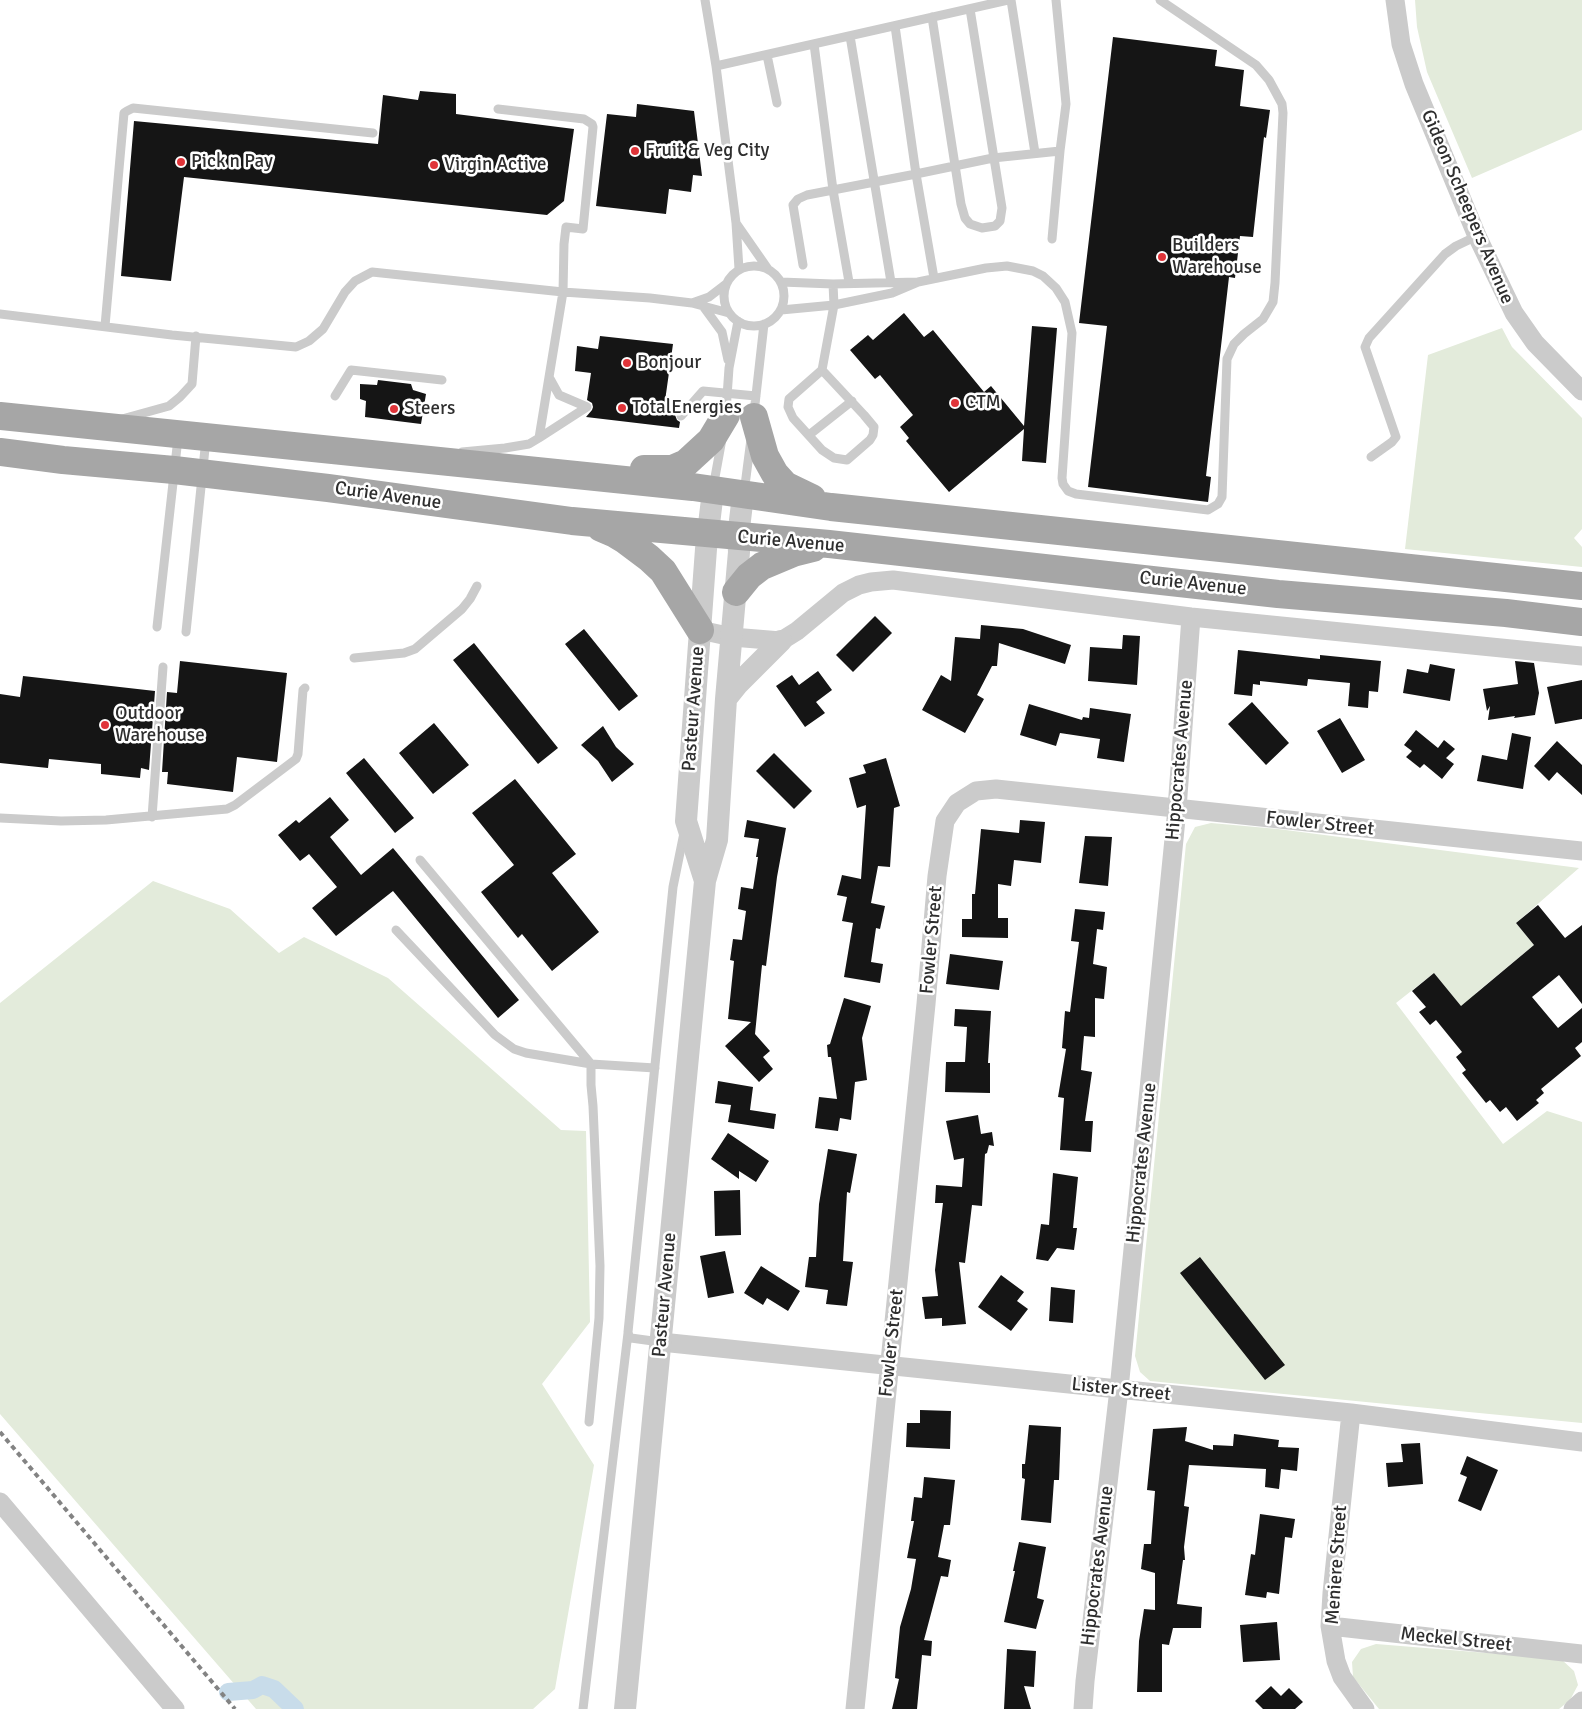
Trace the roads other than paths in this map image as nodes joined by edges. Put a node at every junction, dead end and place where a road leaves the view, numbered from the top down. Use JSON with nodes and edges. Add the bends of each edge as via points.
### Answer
{"nodes":[{"id":1,"x":705,"y":0,"type":"edge"},
{"id":2,"x":1010,"y":0,"type":"edge"},
{"id":3,"x":1056,"y":0,"type":"edge"},
{"id":4,"x":1160,"y":0,"type":"edge"},
{"id":5,"x":1395,"y":0,"type":"edge"},
{"id":6,"x":970,"y":9,"type":"junction"},
{"id":7,"x":932,"y":17,"type":"junction"},
{"id":8,"x":895,"y":26,"type":"junction"},
{"id":9,"x":850,"y":36,"type":"junction"},
{"id":10,"x":814,"y":44,"type":"junction"},
{"id":11,"x":767,"y":54,"type":"junction"},
{"id":12,"x":716,"y":66,"type":"junction"},
{"id":13,"x":777,"y":103,"type":"dead end"},
{"id":14,"x":498,"y":109,"type":"dead end"},
{"id":15,"x":373,"y":133,"type":"dead end"},
{"id":16,"x":1060,"y":150,"type":"junction"},
{"id":17,"x":1035,"y":153,"type":"junction"},
{"id":18,"x":993,"y":158,"type":"junction"},
{"id":19,"x":955,"y":166,"type":"junction"},
{"id":20,"x":916,"y":174,"type":"junction"},
{"id":21,"x":874,"y":182,"type":"junction"},
{"id":22,"x":833,"y":190,"type":"junction"},
{"id":23,"x":736,"y":223,"type":"junction"},
{"id":24,"x":1477,"y":236,"type":"junction"},
{"id":25,"x":1052,"y":239,"type":"dead end"},
{"id":26,"x":803,"y":265,"type":"dead end"},
{"id":27,"x":739,"y":269,"type":"junction"},
{"id":28,"x":768,"y":269,"type":"junction"},
{"id":29,"x":934,"y":278,"type":"junction"},
{"id":30,"x":727,"y":282,"type":"junction"},
{"id":31,"x":781,"y":282,"type":"junction"},
{"id":32,"x":849,"y":282,"type":"junction"},
{"id":33,"x":891,"y":282,"type":"junction"},
{"id":34,"x":918,"y":282,"type":"junction"},
{"id":35,"x":833,"y":284,"type":"junction"},
{"id":36,"x":563,"y":292,"type":"junction"},
{"id":37,"x":692,"y":304,"type":"junction"},
{"id":38,"x":834,"y":305,"type":"junction"},
{"id":39,"x":703,"y":306,"type":"junction"},
{"id":40,"x":781,"y":310,"type":"junction"},
{"id":41,"x":729,"y":313,"type":"junction"},
{"id":42,"x":0,"y":314,"type":"edge"},
{"id":43,"x":738,"y":321,"type":"junction"},
{"id":44,"x":764,"y":324,"type":"junction"},
{"id":45,"x":105,"y":326,"type":"junction"},
{"id":46,"x":196,"y":336,"type":"junction"},
{"id":47,"x":730,"y":368,"type":"junction"},
{"id":48,"x":822,"y":370,"type":"junction"},
{"id":49,"x":549,"y":377,"type":"junction"},
{"id":50,"x":442,"y":380,"type":"dead end"},
{"id":51,"x":1582,"y":391,"type":"edge"},
{"id":52,"x":335,"y":396,"type":"dead end"},
{"id":53,"x":852,"y":401,"type":"junction"},
{"id":54,"x":727,"y":404,"type":"junction"},
{"id":55,"x":755,"y":407,"type":"junction"},
{"id":56,"x":0,"y":416,"type":"edge"},
{"id":57,"x":681,"y":416,"type":"dead end"},
{"id":58,"x":93,"y":426,"type":"junction"},
{"id":59,"x":178,"y":434,"type":"junction"},
{"id":60,"x":808,"y":435,"type":"junction"},
{"id":61,"x":206,"y":436,"type":"junction"},
{"id":62,"x":539,"y":438,"type":"junction"},
{"id":63,"x":0,"y":452,"type":"edge"},
{"id":64,"x":1371,"y":457,"type":"dead end"},
{"id":65,"x":416,"y":458,"type":"junction"},
{"id":66,"x":174,"y":470,"type":"junction"},
{"id":67,"x":548,"y":472,"type":"junction"},
{"id":68,"x":203,"y":474,"type":"junction"},
{"id":69,"x":713,"y":490,"type":"junction"},
{"id":70,"x":743,"y":495,"type":"junction"},
{"id":71,"x":831,"y":507,"type":"junction"},
{"id":72,"x":572,"y":521,"type":"junction"},
{"id":73,"x":709,"y":534,"type":"junction"},
{"id":74,"x":738,"y":537,"type":"junction"},
{"id":75,"x":829,"y":544,"type":"junction"},
{"id":76,"x":477,"y":586,"type":"dead end"},
{"id":77,"x":1582,"y":586,"type":"edge"},
{"id":78,"x":736,"y":592,"type":"junction"},
{"id":79,"x":1191,"y":617,"type":"junction"},
{"id":80,"x":1582,"y":622,"type":"edge"},
{"id":81,"x":157,"y":627,"type":"dead end"},
{"id":82,"x":700,"y":630,"type":"junction"},
{"id":83,"x":186,"y":632,"type":"dead end"},
{"id":84,"x":732,"y":637,"type":"junction"},
{"id":85,"x":781,"y":641,"type":"junction"},
{"id":86,"x":1582,"y":656,"type":"edge"},
{"id":87,"x":354,"y":658,"type":"dead end"},
{"id":88,"x":163,"y":668,"type":"dead end"},
{"id":89,"x":305,"y":688,"type":"dead end"},
{"id":90,"x":726,"y":699,"type":"junction"},
{"id":91,"x":1177,"y":809,"type":"junction"},
{"id":92,"x":152,"y":817,"type":"junction"},
{"id":93,"x":0,"y":818,"type":"edge"},
{"id":94,"x":686,"y":821,"type":"junction"},
{"id":95,"x":1582,"y":851,"type":"edge"},
{"id":96,"x":420,"y":860,"type":"dead end"},
{"id":97,"x":705,"y":881,"type":"junction"},
{"id":98,"x":396,"y":930,"type":"dead end"},
{"id":99,"x":591,"y":1064,"type":"junction"},
{"id":100,"x":655,"y":1068,"type":"junction"},
{"id":101,"x":628,"y":1332,"type":"junction"},
{"id":102,"x":660,"y":1342,"type":"junction"},
{"id":103,"x":889,"y":1366,"type":"junction"},
{"id":104,"x":1119,"y":1389,"type":"junction"},
{"id":105,"x":1351,"y":1413,"type":"junction"},
{"id":106,"x":589,"y":1422,"type":"dead end"},
{"id":107,"x":1582,"y":1442,"type":"edge"},
{"id":108,"x":0,"y":1502,"type":"edge"},
{"id":109,"x":1330,"y":1626,"type":"junction"},
{"id":110,"x":1582,"y":1654,"type":"edge"},
{"id":111,"x":1582,"y":1701,"type":"edge"},
{"id":112,"x":175,"y":1709,"type":"edge"},
{"id":113,"x":583,"y":1709,"type":"edge"},
{"id":114,"x":625,"y":1709,"type":"edge"},
{"id":115,"x":855,"y":1709,"type":"edge"},
{"id":116,"x":1083,"y":1709,"type":"edge"},
{"id":117,"x":1365,"y":1709,"type":"edge"},
{"id":118,"x":1573,"y":1709,"type":"edge"}],
"edges":[{"from":1,"to":12,"type":"lane"},
{"from":2,"to":6,"type":"lane"},
{"from":2,"to":17,"type":"lane"},
{"from":3,"to":16,"type":"lane","via":[[1066,104]]},
{"from":4,"to":29,"type":"lane","via":[[1256,65],[1282,104],[1273,302],[1263,319],[1234,344],[1227,359],[1222,497],[1218,504],[1208,510],[1068,491],[1062,478],[1072,333],[1065,302],[1043,276],[1007,266]]},
{"from":5,"to":24,"type":"street","name":"Gideon Scheepers Avenue","via":[[1401,44],[1414,84]]},
{"from":6,"to":7,"type":"lane"},
{"from":6,"to":18,"type":"lane"},
{"from":7,"to":8,"type":"lane"},
{"from":7,"to":19,"type":"lane"},
{"from":8,"to":9,"type":"lane"},
{"from":8,"to":20,"type":"lane"},
{"from":9,"to":10,"type":"lane"},
{"from":9,"to":21,"type":"lane"},
{"from":10,"to":11,"type":"lane"},
{"from":10,"to":22,"type":"lane"},
{"from":11,"to":12,"type":"lane"},
{"from":11,"to":13,"type":"lane"},
{"from":12,"to":23,"type":"lane"},
{"from":14,"to":36,"type":"lane","via":[[584,119],[592,124],[584,228],[566,227]]},
{"from":15,"to":45,"type":"lane","via":[[133,108],[126,111]]},
{"from":16,"to":17,"type":"lane"},
{"from":16,"to":25,"type":"lane"},
{"from":17,"to":18,"type":"lane"},
{"from":18,"to":19,"type":"lane"},
{"from":18,"to":19,"type":"lane","via":[[1002,208],[1000,221],[995,226],[982,228],[970,224],[965,218]]},
{"from":19,"to":20,"type":"lane"},
{"from":20,"to":21,"type":"lane"},
{"from":20,"to":29,"type":"lane"},
{"from":21,"to":22,"type":"lane"},
{"from":21,"to":33,"type":"lane"},
{"from":22,"to":26,"type":"lane","via":[[806,195],[793,205]]},
{"from":22,"to":32,"type":"lane"},
{"from":23,"to":27,"type":"lane"},
{"from":23,"to":28,"type":"lane"},
{"from":24,"to":51,"type":"street","name":"Gideon Scheepers Avenue","via":[[1514,313],[1535,343]]},
{"from":24,"to":64,"type":"lane","via":[[1445,254],[1365,347],[1396,436]]},
{"from":27,"to":28,"type":"lane","via":[[748,266]]},
{"from":27,"to":30,"type":"lane"},
{"from":28,"to":31,"type":"lane"},
{"from":29,"to":34,"type":"lane"},
{"from":30,"to":37,"type":"lane","via":[[709,297]]},
{"from":30,"to":41,"type":"lane","via":[[724,292]]},
{"from":31,"to":35,"type":"lane"},
{"from":31,"to":40,"type":"lane","via":[[784,291]]},
{"from":32,"to":33,"type":"lane"},
{"from":32,"to":35,"type":"lane"},
{"from":33,"to":34,"type":"lane"},
{"from":34,"to":38,"type":"lane","via":[[892,293]]},
{"from":35,"to":38,"type":"lane"},
{"from":36,"to":37,"type":"lane"},
{"from":36,"to":46,"type":"lane","via":[[372,272],[345,292],[323,329],[296,347]]},
{"from":36,"to":49,"type":"lane"},
{"from":37,"to":39,"type":"lane"},
{"from":38,"to":40,"type":"lane"},
{"from":38,"to":48,"type":"lane"},
{"from":39,"to":41,"type":"lane"},
{"from":39,"to":47,"type":"lane","via":[[722,332]]},
{"from":40,"to":44,"type":"lane"},
{"from":41,"to":43,"type":"lane"},
{"from":42,"to":45,"type":"lane"},
{"from":43,"to":44,"type":"lane","via":[[751,326]]},
{"from":43,"to":47,"type":"lane"},
{"from":44,"to":55,"type":"lane"},
{"from":45,"to":46,"type":"lane"},
{"from":46,"to":58,"type":"lane","via":[[192,384],[180,398],[162,408]]},
{"from":47,"to":54,"type":"lane"},
{"from":48,"to":53,"type":"lane"},
{"from":48,"to":60,"type":"lane","via":[[789,399],[788,407],[793,418]]},
{"from":49,"to":62,"type":"lane"},
{"from":49,"to":62,"type":"lane","via":[[559,394],[587,407]]},
{"from":50,"to":52,"type":"lane","via":[[351,370]]},
{"from":53,"to":60,"type":"lane"},
{"from":53,"to":60,"type":"lane","via":[[874,427],[870,440],[847,460],[834,458]]},
{"from":54,"to":55,"type":"lane"},
{"from":54,"to":57,"type":"lane","via":[[704,391]]},
{"from":54,"to":67,"type":"main road","via":[[711,440],[679,467]]},
{"from":54,"to":69,"type":"lane"},
{"from":55,"to":70,"type":"lane"},
{"from":55,"to":71,"type":"main road","via":[[770,467],[792,489]]},
{"from":56,"to":58,"type":"main road","name":"Curie Avenue"},
{"from":58,"to":59,"type":"main road","name":"Curie Avenue"},
{"from":59,"to":61,"type":"main road","name":"Curie Avenue"},
{"from":59,"to":66,"type":"lane"},
{"from":61,"to":65,"type":"main road","name":"Curie Avenue"},
{"from":61,"to":68,"type":"lane"},
{"from":62,"to":65,"type":"lane","via":[[529,444]]},
{"from":63,"to":66,"type":"main road","name":"Curie Avenue"},
{"from":65,"to":67,"type":"main road","name":"Curie Avenue"},
{"from":66,"to":68,"type":"main road","name":"Curie Avenue"},
{"from":66,"to":81,"type":"lane"},
{"from":67,"to":69,"type":"main road","name":"Curie Avenue"},
{"from":68,"to":72,"type":"main road","name":"Curie Avenue"},
{"from":68,"to":83,"type":"lane"},
{"from":69,"to":70,"type":"main road","name":"Curie Avenue"},
{"from":69,"to":73,"type":"street","name":"Pasteur Avenue"},
{"from":70,"to":71,"type":"main road","name":"Curie Avenue"},
{"from":70,"to":74,"type":"street","name":"Pasteur Avenue"},
{"from":71,"to":77,"type":"main road","name":"Curie Avenue"},
{"from":72,"to":73,"type":"main road","name":"Curie Avenue"},
{"from":72,"to":82,"type":"main road","via":[[607,530],[649,558],[670,580]]},
{"from":73,"to":74,"type":"main road","name":"Curie Avenue"},
{"from":73,"to":82,"type":"street","name":"Pasteur Avenue"},
{"from":74,"to":75,"type":"main road","name":"Curie Avenue"},
{"from":74,"to":78,"type":"street","name":"Pasteur Avenue"},
{"from":75,"to":78,"type":"main road","via":[[793,553],[762,566]]},
{"from":75,"to":80,"type":"main road","name":"Curie Avenue","via":[[1278,594]]},
{"from":76,"to":87,"type":"lane","via":[[462,610],[415,649]]},
{"from":78,"to":84,"type":"street","name":"Pasteur Avenue"},
{"from":79,"to":85,"type":"street","name":"Curie Avenue","via":[[882,580],[859,585],[843,593]]},
{"from":79,"to":86,"type":"street","name":"Curie Avenue"},
{"from":79,"to":91,"type":"street","name":"Hippocrates Avenue"},
{"from":82,"to":84,"type":"street"},
{"from":82,"to":94,"type":"street","name":"Pasteur Avenue"},
{"from":84,"to":85,"type":"street"},
{"from":84,"to":90,"type":"street","name":"Pasteur Avenue"},
{"from":85,"to":90,"type":"street"},
{"from":88,"to":92,"type":"lane"},
{"from":89,"to":92,"type":"lane","via":[[298,754],[294,760],[227,810]]},
{"from":90,"to":97,"type":"street","name":"Pasteur Avenue","via":[[717,840]]},
{"from":91,"to":95,"type":"street","name":"Fowler Street"},
{"from":91,"to":103,"type":"street","name":"Fowler Street","via":[[987,789],[962,799],[945,821]]},
{"from":91,"to":104,"type":"street","name":"Hippocrates Avenue"},
{"from":92,"to":93,"type":"lane","via":[[61,822]]},
{"from":94,"to":97,"type":"street","name":"Pasteur Avenue"},
{"from":94,"to":100,"type":"lane","via":[[673,887]]},
{"from":96,"to":99,"type":"lane"},
{"from":97,"to":102,"type":"street","name":"Pasteur Avenue"},
{"from":98,"to":99,"type":"lane","via":[[495,1035],[514,1049]]},
{"from":99,"to":100,"type":"lane"},
{"from":99,"to":106,"type":"lane","via":[[600,1266],[599,1318]]},
{"from":100,"to":101,"type":"lane"},
{"from":101,"to":102,"type":"lane","via":[[631,1338]]},
{"from":101,"to":113,"type":"lane"},
{"from":102,"to":103,"type":"street","name":"Lister Street"},
{"from":102,"to":114,"type":"street","name":"Pasteur Avenue"},
{"from":103,"to":104,"type":"street","name":"Lister Street"},
{"from":103,"to":115,"type":"street","name":"Fowler Street"},
{"from":104,"to":105,"type":"street","name":"Lister Street"},
{"from":104,"to":116,"type":"street","name":"Hippocrates Avenue"},
{"from":105,"to":107,"type":"street","name":"Lister Street"},
{"from":105,"to":109,"type":"street","name":"Meniere Street"},
{"from":108,"to":112,"type":"street"},
{"from":109,"to":110,"type":"street","name":"Meckel Street"},
{"from":109,"to":117,"type":"street","name":"Meniere Street","via":[[1342,1677]]},
{"from":111,"to":118,"type":"street"}]}
